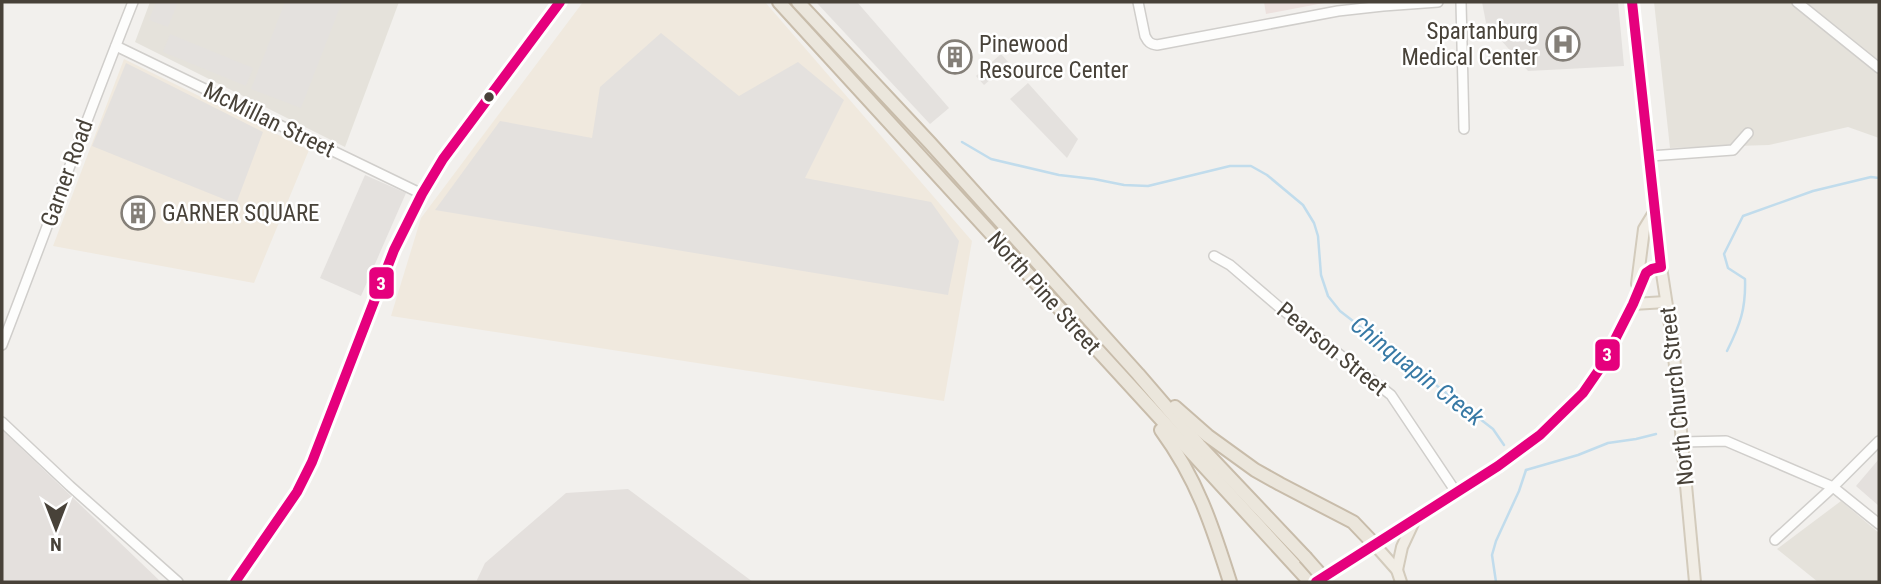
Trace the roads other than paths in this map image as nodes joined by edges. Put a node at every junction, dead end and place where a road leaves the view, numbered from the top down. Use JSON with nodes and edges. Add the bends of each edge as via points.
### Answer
{"nodes":[{"id":1,"x":134,"y":2,"type":"edge"},
{"id":2,"x":561,"y":2,"type":"edge"},
{"id":3,"x":779,"y":2,"type":"edge"},
{"id":4,"x":798,"y":2,"type":"edge"},
{"id":5,"x":1138,"y":2,"type":"edge"},
{"id":6,"x":1438,"y":2,"type":"edge"},
{"id":7,"x":1461,"y":2,"type":"edge"},
{"id":8,"x":1632,"y":2,"type":"edge"},
{"id":9,"x":1797,"y":2,"type":"edge"},
{"id":10,"x":116,"y":46,"type":"junction"},
{"id":11,"x":1879,"y":68,"type":"edge"},
{"id":12,"x":1464,"y":129,"type":"dead end"},
{"id":13,"x":1748,"y":133,"type":"dead end"},
{"id":14,"x":1650,"y":156,"type":"junction"},
{"id":15,"x":422,"y":194,"type":"junction"},
{"id":16,"x":1655,"y":211,"type":"junction"},
{"id":17,"x":1214,"y":256,"type":"dead end"},
{"id":18,"x":1661,"y":267,"type":"junction"},
{"id":19,"x":1634,"y":302,"type":"junction"},
{"id":20,"x":1666,"y":302,"type":"junction"},
{"id":21,"x":2,"y":345,"type":"edge"},
{"id":22,"x":1138,"y":374,"type":"junction"},
{"id":23,"x":1128,"y":384,"type":"junction"},
{"id":24,"x":2,"y":422,"type":"edge"},
{"id":25,"x":1879,"y":441,"type":"edge"},
{"id":26,"x":1682,"y":442,"type":"junction"},
{"id":27,"x":1833,"y":487,"type":"junction"},
{"id":28,"x":1456,"y":492,"type":"junction"},
{"id":29,"x":1416,"y":517,"type":"junction"},
{"id":30,"x":1879,"y":524,"type":"edge"},
{"id":31,"x":1775,"y":540,"type":"dead end"},
{"id":32,"x":1374,"y":544,"type":"junction"},
{"id":33,"x":1299,"y":561,"type":"junction"},
{"id":34,"x":1397,"y":570,"type":"junction"},
{"id":35,"x":178,"y":582,"type":"edge"},
{"id":36,"x":234,"y":582,"type":"edge"},
{"id":37,"x":1230,"y":582,"type":"edge"},
{"id":38,"x":1310,"y":582,"type":"edge"},
{"id":39,"x":1316,"y":582,"type":"edge"},
{"id":40,"x":1327,"y":582,"type":"edge"},
{"id":41,"x":1401,"y":582,"type":"edge"},
{"id":42,"x":1695,"y":582,"type":"edge"}],
"edges":[{"from":1,"to":10,"type":"street","name":"Garner Road"},
{"from":2,"to":15,"type":"street","via":[[443,159]]},
{"from":3,"to":23,"type":"highway","name":"North Pine Street"},
{"from":4,"to":22,"type":"highway","name":"North Pine Street"},
{"from":5,"to":6,"type":"street","via":[[1145,36],[1157,45],[1349,10]]},
{"from":7,"to":12,"type":"street"},
{"from":8,"to":14,"type":"main road","name":"North Church Street"},
{"from":9,"to":11,"type":"street"},
{"from":10,"to":15,"type":"street","name":"McMillan Street"},
{"from":10,"to":21,"type":"street","name":"Garner Road"},
{"from":13,"to":14,"type":"street","via":[[1733,150]]},
{"from":14,"to":16,"type":"main road","name":"North Church Street"},
{"from":15,"to":36,"type":"street","via":[[394,250],[312,461]]},
{"from":16,"to":18,"type":"main road","name":"North Church Street"},
{"from":16,"to":19,"type":"main road","via":[[1644,229]]},
{"from":17,"to":28,"type":"street","name":"Pearson Street","via":[[1391,396]]},
{"from":18,"to":19,"type":"main road","via":[[1646,273]]},
{"from":18,"to":20,"type":"main road","name":"North Church Street"},
{"from":19,"to":20,"type":"main road"},
{"from":19,"to":28,"type":"main road","via":[[1601,366],[1563,415],[1517,453]]},
{"from":20,"to":26,"type":"main road","name":"North Church Street"},
{"from":22,"to":32,"type":"highway","via":[[1231,454],[1353,522]]},
{"from":22,"to":33,"type":"highway","name":"North Pine Street"},
{"from":23,"to":33,"type":"highway","name":"North Pine Street"},
{"from":23,"to":37,"type":"highway","via":[[1197,489]]},
{"from":24,"to":35,"type":"street"},
{"from":25,"to":27,"type":"street"},
{"from":26,"to":27,"type":"street","via":[[1726,441]]},
{"from":26,"to":42,"type":"main road","name":"North Church Street"},
{"from":27,"to":30,"type":"street"},
{"from":27,"to":31,"type":"street"},
{"from":28,"to":29,"type":"main road"},
{"from":29,"to":32,"type":"main road"},
{"from":29,"to":34,"type":"main road"},
{"from":32,"to":34,"type":"main road"},
{"from":32,"to":39,"type":"main road"},
{"from":33,"to":38,"type":"highway","name":"North Pine Street"},
{"from":33,"to":40,"type":"highway","name":"North Pine Street","bridge":true},
{"from":34,"to":41,"type":"main road"}]}
